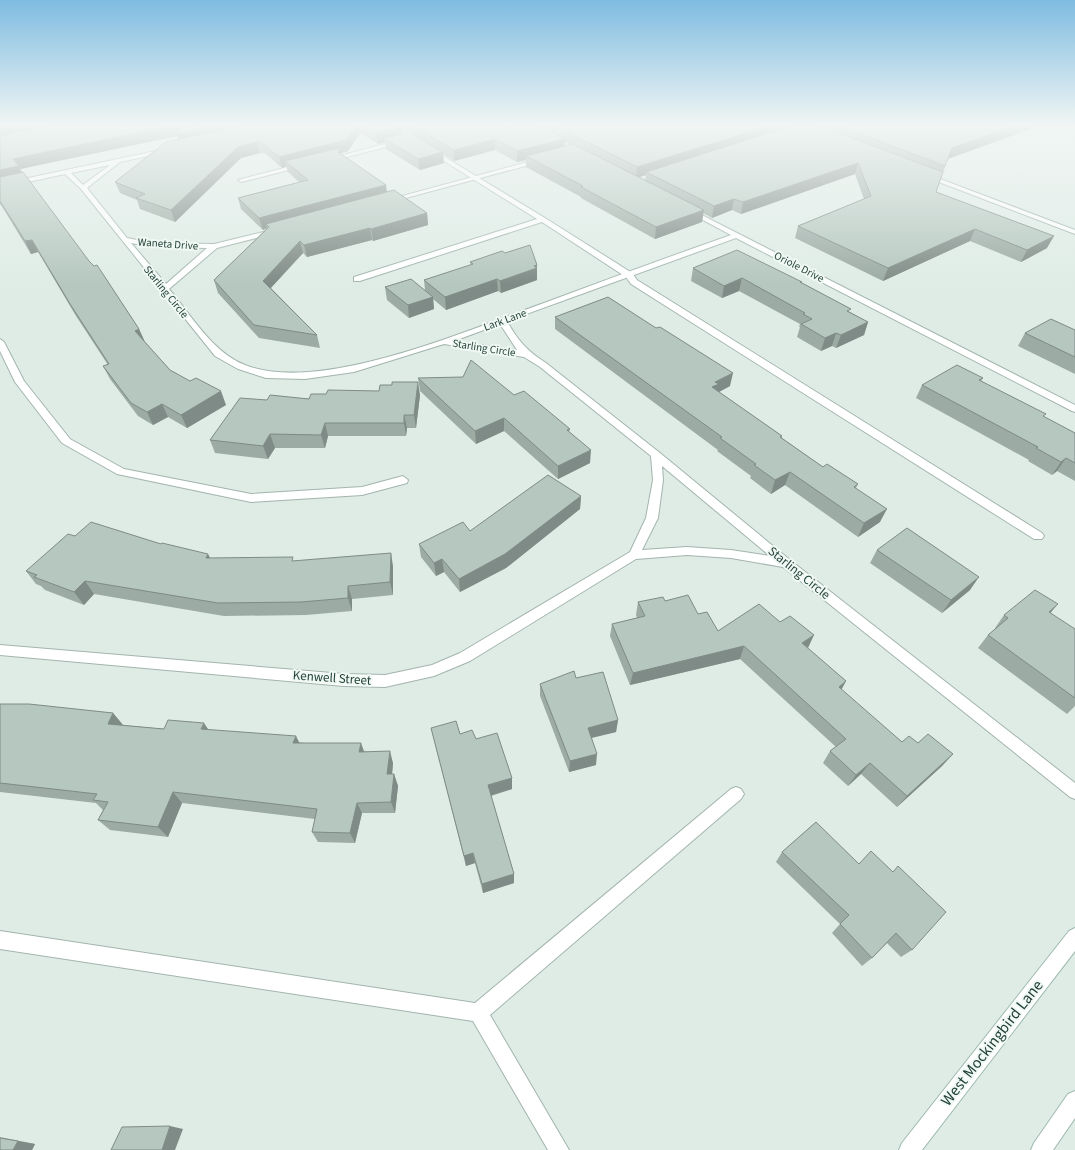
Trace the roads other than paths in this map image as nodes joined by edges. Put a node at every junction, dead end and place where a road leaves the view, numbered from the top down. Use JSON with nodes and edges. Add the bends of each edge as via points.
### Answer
{"nodes":[{"id":1,"x":39,"y":178,"type":"edge"},
{"id":2,"x":72,"y":178,"type":"edge"},
{"id":3,"x":97,"y":178,"type":"edge"},
{"id":4,"x":250,"y":178,"type":"edge"},
{"id":5,"x":474,"y":178,"type":"edge"},
{"id":6,"x":477,"y":178,"type":"edge"},
{"id":7,"x":932,"y":178,"type":"edge"},
{"id":8,"x":241,"y":180,"type":"dead end"},
{"id":9,"x":0,"y":186,"type":"edge"},
{"id":10,"x":83,"y":188,"type":"junction"},
{"id":11,"x":383,"y":202,"type":"edge"},
{"id":12,"x":682,"y":208,"type":"edge"},
{"id":13,"x":543,"y":219,"type":"junction"},
{"id":14,"x":283,"y":228,"type":"edge"},
{"id":15,"x":1075,"y":232,"type":"edge"},
{"id":16,"x":737,"y":235,"type":"junction"},
{"id":17,"x":123,"y":239,"type":"junction"},
{"id":18,"x":214,"y":246,"type":"junction"},
{"id":19,"x":629,"y":275,"type":"junction"},
{"id":20,"x":357,"y":279,"type":"dead end"},
{"id":21,"x":165,"y":289,"type":"junction"},
{"id":22,"x":503,"y":321,"type":"junction"},
{"id":23,"x":0,"y":342,"type":"edge"},
{"id":24,"x":443,"y":342,"type":"junction"},
{"id":25,"x":525,"y":354,"type":"junction"},
{"id":26,"x":266,"y":375,"type":"joint"},
{"id":27,"x":1075,"y":409,"type":"edge"},
{"id":28,"x":656,"y":455,"type":"junction"},
{"id":29,"x":403,"y":480,"type":"dead end"},
{"id":30,"x":1038,"y":536,"type":"dead end"},
{"id":31,"x":634,"y":555,"type":"junction"},
{"id":32,"x":786,"y":563,"type":"junction"},
{"id":33,"x":0,"y":650,"type":"edge"},
{"id":34,"x":1075,"y":792,"type":"edge"},
{"id":35,"x":736,"y":794,"type":"dead end"},
{"id":36,"x":1075,"y":937,"type":"edge"},
{"id":37,"x":0,"y":940,"type":"edge"},
{"id":38,"x":478,"y":1014,"type":"junction"},
{"id":39,"x":1075,"y":1101,"type":"edge"},
{"id":40,"x":559,"y":1150,"type":"edge"},
{"id":41,"x":909,"y":1150,"type":"edge"},
{"id":42,"x":1041,"y":1150,"type":"edge"}],
"edges":[{"from":1,"to":9,"type":"street"},
{"from":2,"to":10,"type":"street","name":"Starling Circle"},
{"from":3,"to":10,"type":"street"},
{"from":4,"to":8,"type":"street"},
{"from":5,"to":11,"type":"street"},
{"from":6,"to":13,"type":"street"},
{"from":7,"to":15,"type":"street"},
{"from":10,"to":17,"type":"street","name":"Starling Circle"},
{"from":12,"to":16,"type":"street","name":"Oriole Drive"},
{"from":13,"to":19,"type":"street"},
{"from":13,"to":20,"type":"street"},
{"from":14,"to":18,"type":"street","name":"Waneta Drive"},
{"from":16,"to":19,"type":"street","name":"Lark Lane"},
{"from":16,"to":27,"type":"street","name":"Oriole Drive"},
{"from":17,"to":18,"type":"street","name":"Waneta Drive","via":[[153,245]]},
{"from":17,"to":21,"type":"street","name":"Starling Circle"},
{"from":18,"to":21,"type":"street","name":"Waneta Drive"},
{"from":19,"to":22,"type":"street","name":"Lark Lane"},
{"from":19,"to":30,"type":"street","via":[[634,282]]},
{"from":21,"to":26,"type":"street","name":"Starling Circle","via":[[218,354],[241,367]]},
{"from":22,"to":24,"type":"street","name":"Lark Lane"},
{"from":22,"to":25,"type":"street","name":"Starling Circle","via":[[510,337]]},
{"from":23,"to":29,"type":"street","via":[[20,382],[66,440],[121,472],[251,498],[362,491]]},
{"from":24,"to":25,"type":"street","name":"Starling Circle"},
{"from":24,"to":26,"type":"street","name":"Lark Lane","via":[[354,369],[305,376]]},
{"from":25,"to":28,"type":"street","name":"Starling Circle","via":[[543,365]]},
{"from":28,"to":31,"type":"street","via":[[658,480],[652,518]]},
{"from":28,"to":32,"type":"street","name":"Starling Circle"},
{"from":31,"to":32,"type":"street","name":"Kenwell Street","via":[[687,551],[731,554]]},
{"from":31,"to":33,"type":"street","name":"Kenwell Street","via":[[465,657],[434,670],[385,681],[344,680]]},
{"from":32,"to":34,"type":"street","name":"Starling Circle"},
{"from":35,"to":38,"type":"street"},
{"from":36,"to":41,"type":"street","name":"West Mockingbird Lane"},
{"from":37,"to":38,"type":"street"},
{"from":38,"to":40,"type":"street"},
{"from":39,"to":42,"type":"street"}]}
